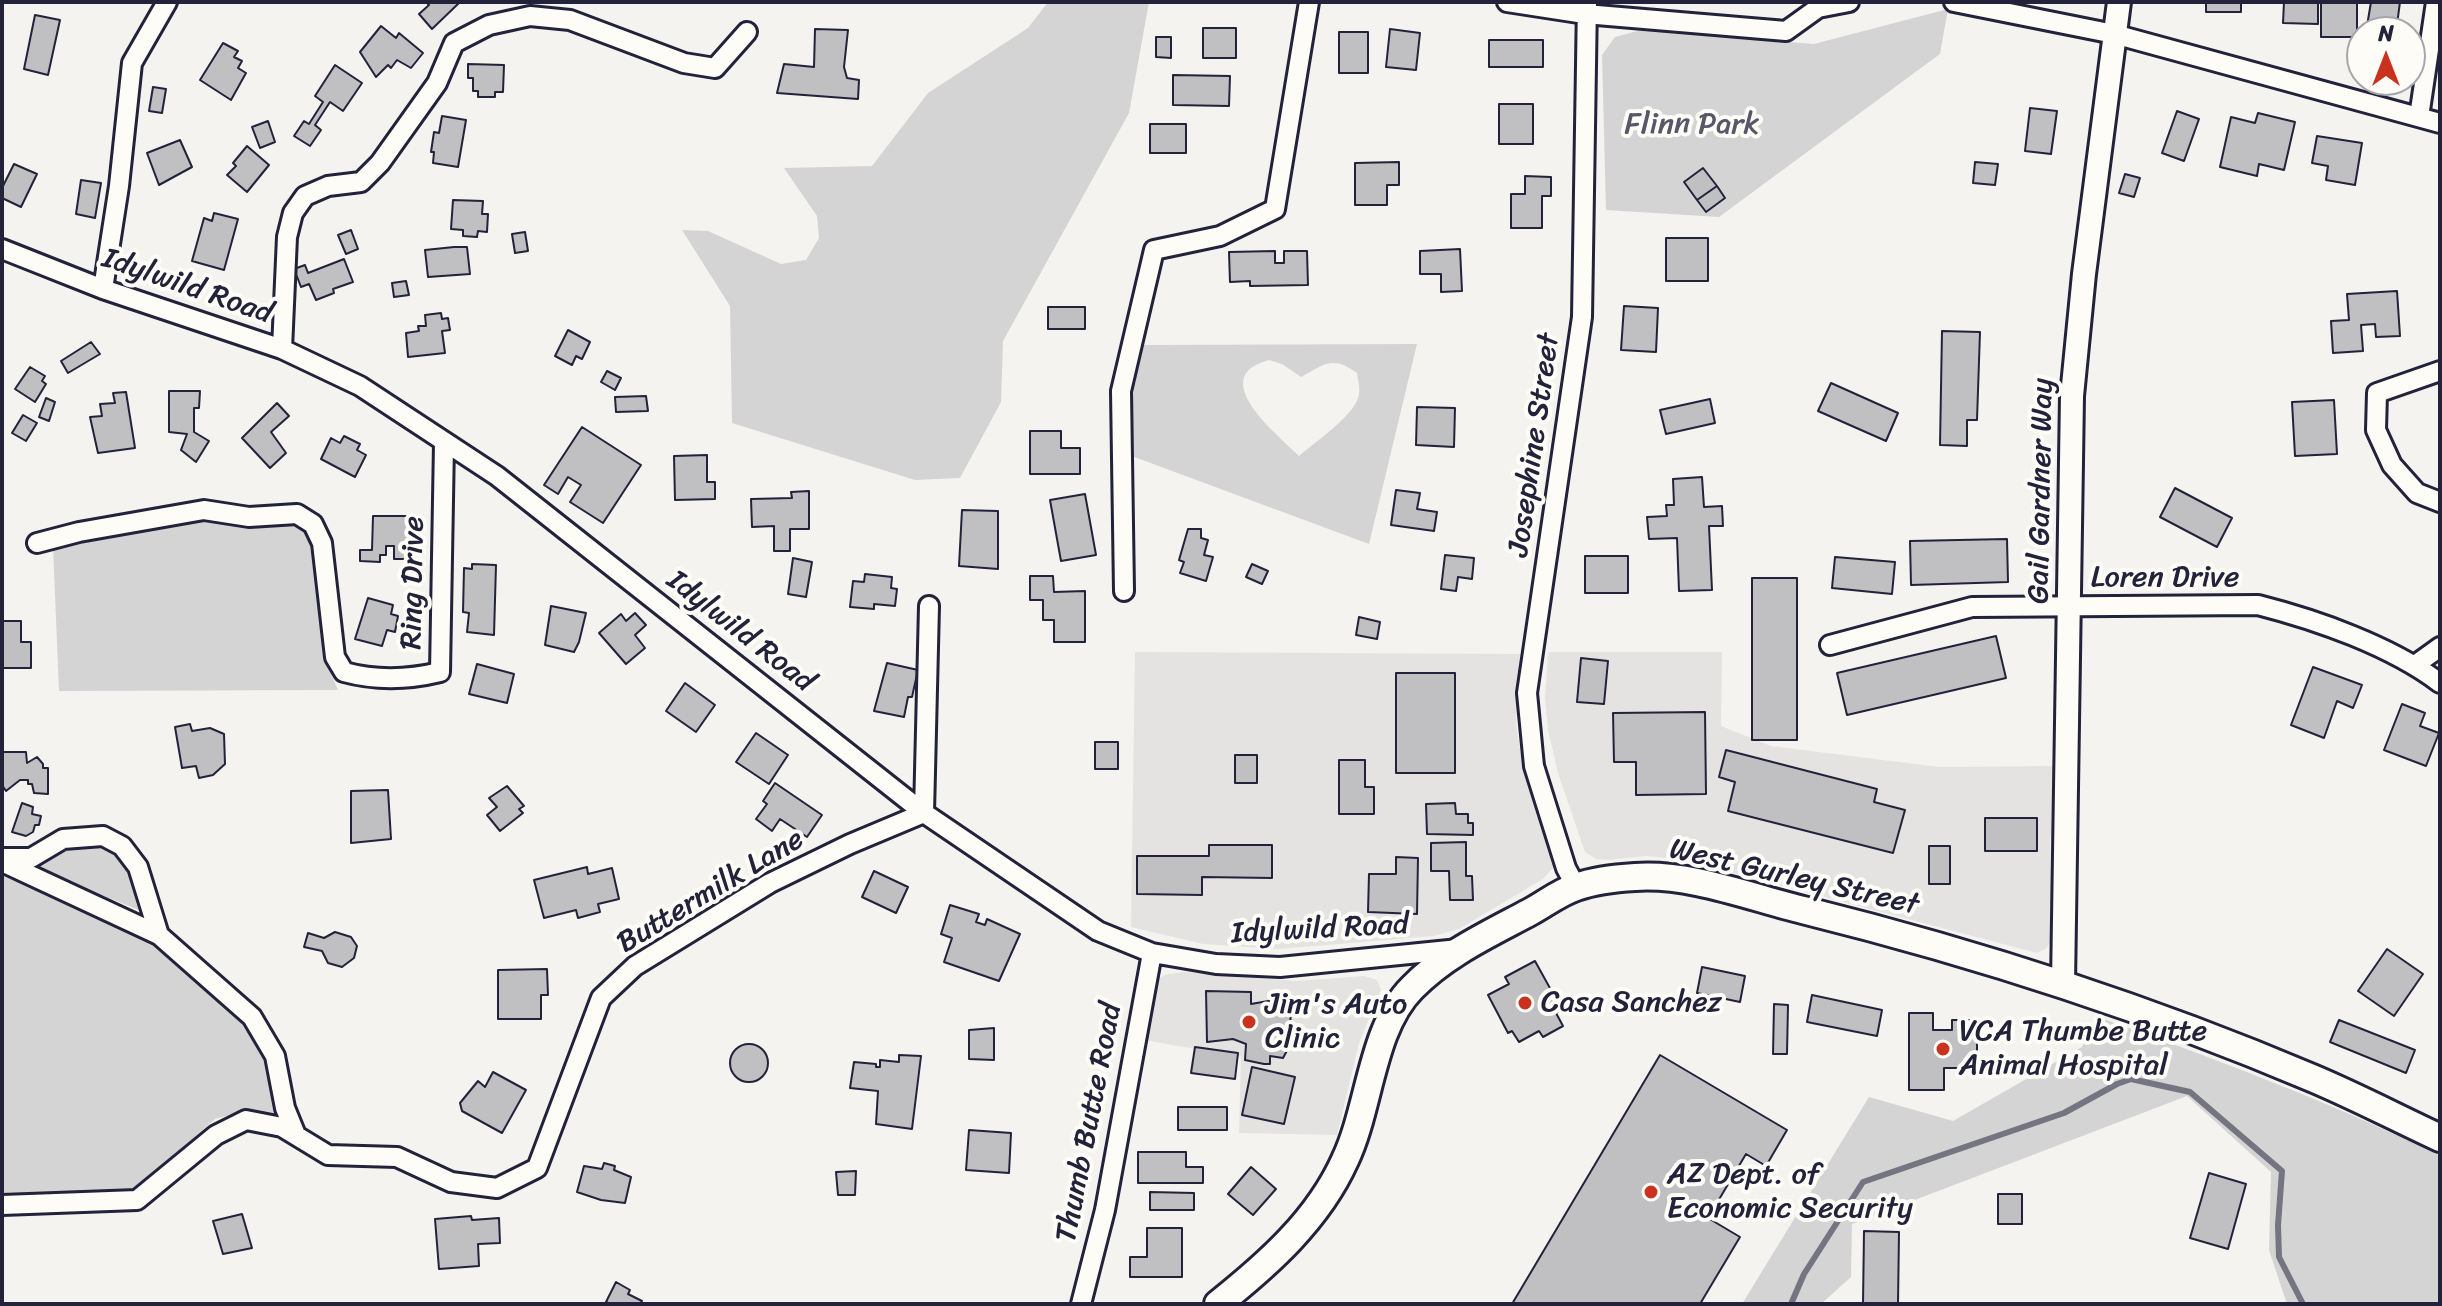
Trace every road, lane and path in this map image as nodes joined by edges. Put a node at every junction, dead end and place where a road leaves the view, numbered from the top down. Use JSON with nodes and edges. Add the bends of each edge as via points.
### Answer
{"nodes":[{"id":1,"x":167,"y":2,"type":"edge"},
{"id":2,"x":1309,"y":2,"type":"edge"},
{"id":3,"x":1507,"y":2,"type":"edge"},
{"id":4,"x":1849,"y":2,"type":"edge"},
{"id":5,"x":1954,"y":2,"type":"edge"},
{"id":6,"x":2119,"y":2,"type":"edge"},
{"id":7,"x":2436,"y":2,"type":"edge"},
{"id":8,"x":1818,"y":5,"type":"edge"},
{"id":9,"x":1586,"y":8,"type":"edge"},
{"id":10,"x":747,"y":32,"type":"dead end"},
{"id":11,"x":2114,"y":34,"type":"junction"},
{"id":12,"x":2419,"y":117,"type":"junction"},
{"id":13,"x":2440,"y":123,"type":"edge"},
{"id":14,"x":2,"y":249,"type":"edge"},
{"id":15,"x":103,"y":289,"type":"junction"},
{"id":16,"x":282,"y":349,"type":"junction"},
{"id":17,"x":2440,"y":371,"type":"edge"},
{"id":18,"x":444,"y":443,"type":"junction"},
{"id":19,"x":2440,"y":502,"type":"edge"},
{"id":20,"x":37,"y":543,"type":"dead end"},
{"id":21,"x":1124,"y":591,"type":"dead end"},
{"id":22,"x":929,"y":606,"type":"dead end"},
{"id":23,"x":2070,"y":607,"type":"junction"},
{"id":24,"x":1830,"y":645,"type":"dead end"},
{"id":25,"x":2440,"y":647,"type":"edge"},
{"id":26,"x":2415,"y":665,"type":"junction"},
{"id":27,"x":2440,"y":683,"type":"edge"},
{"id":28,"x":924,"y":813,"type":"junction"},
{"id":29,"x":2,"y":860,"type":"edge"},
{"id":30,"x":1576,"y":887,"type":"junction"},
{"id":31,"x":159,"y":935,"type":"junction"},
{"id":32,"x":1461,"y":948,"type":"junction"},
{"id":33,"x":1152,"y":953,"type":"junction"},
{"id":34,"x":2063,"y":984,"type":"junction"},
{"id":35,"x":296,"y":1135,"type":"junction"},
{"id":36,"x":2440,"y":1138,"type":"edge"},
{"id":37,"x":2,"y":1205,"type":"edge"},
{"id":38,"x":1081,"y":1304,"type":"edge"},
{"id":39,"x":1218,"y":1304,"type":"edge"}],
"edges":[{"from":1,"to":15,"type":"street","via":[[132,63]]},
{"from":2,"to":21,"type":"street","via":[[1275,209],[1220,236],[1154,250],[1121,391]]},
{"from":3,"to":9,"type":"street"},
{"from":4,"to":8,"type":"street"},
{"from":5,"to":11,"type":"street"},
{"from":6,"to":11,"type":"street","name":"Gail Gardner Way"},
{"from":7,"to":12,"type":"street"},
{"from":8,"to":9,"type":"street","via":[[1786,31]]},
{"from":9,"to":30,"type":"street","name":"Josephine Street","via":[[1582,317],[1527,693],[1534,766]]},
{"from":10,"to":16,"type":"street","via":[[715,68],[684,63],[570,20],[530,16],[489,25],[454,43],[437,83],[380,163],[361,182],[328,186],[305,196],[293,213],[287,237]]},
{"from":11,"to":12,"type":"street"},
{"from":11,"to":23,"type":"street","name":"Gail Gardner Way","via":[[2072,396]]},
{"from":12,"to":13,"type":"street"},
{"from":14,"to":15,"type":"street","name":"Idylwild Road"},
{"from":15,"to":16,"type":"street","name":"Idylwild Road"},
{"from":16,"to":18,"type":"street","name":"Idylwild Road","via":[[360,386]]},
{"from":17,"to":19,"type":"street","via":[[2377,393],[2376,430],[2392,465],[2417,493]]},
{"from":18,"to":20,"type":"street","name":"Ring Drive","via":[[440,672],[370,679],[344,672],[335,657],[322,543],[313,524],[297,514],[249,517],[204,510]]},
{"from":18,"to":28,"type":"street","name":"Idylwild Road","via":[[497,476]]},
{"from":22,"to":28,"type":"street"},
{"from":23,"to":24,"type":"street","name":"Loren Drive","via":[[1972,607]]},
{"from":23,"to":26,"type":"street","name":"Loren Drive","via":[[2258,605],[2302,616]]},
{"from":23,"to":34,"type":"street","name":"Gail Gardner Way"},
{"from":25,"to":26,"type":"street"},
{"from":26,"to":27,"type":"street","name":"Loren Drive"},
{"from":28,"to":33,"type":"street","name":"Idylwild Road","via":[[1098,931]]},
{"from":28,"to":35,"type":"street","name":"Buttermilk Lane","via":[[770,883],[635,966],[601,998],[537,1168],[497,1188],[451,1182],[397,1157],[328,1155]]},
{"from":29,"to":31,"type":"street"},
{"from":29,"to":31,"type":"street","via":[[31,858],[63,839],[103,836],[122,846],[138,867]]},
{"from":30,"to":32,"type":"main road","name":"West Gurley Street"},
{"from":30,"to":34,"type":"main road","name":"West Gurley Street","via":[[1637,877],[1686,880],[1959,950]]},
{"from":31,"to":35,"type":"street","via":[[252,1017],[275,1056]]},
{"from":32,"to":33,"type":"street","name":"Idylwild Road","via":[[1280,967]]},
{"from":32,"to":39,"type":"main road","name":"West Gurley Street","via":[[1410,990],[1382,1036],[1346,1160],[1307,1223]]},
{"from":33,"to":38,"type":"street","name":"Thumb Butte Road","via":[[1105,1210]]},
{"from":34,"to":36,"type":"main road","name":"West Gurley Street","via":[[2313,1078]]},
{"from":35,"to":37,"type":"street","name":"Buttermilk Lane","via":[[246,1120],[216,1135],[137,1200]]}]}
